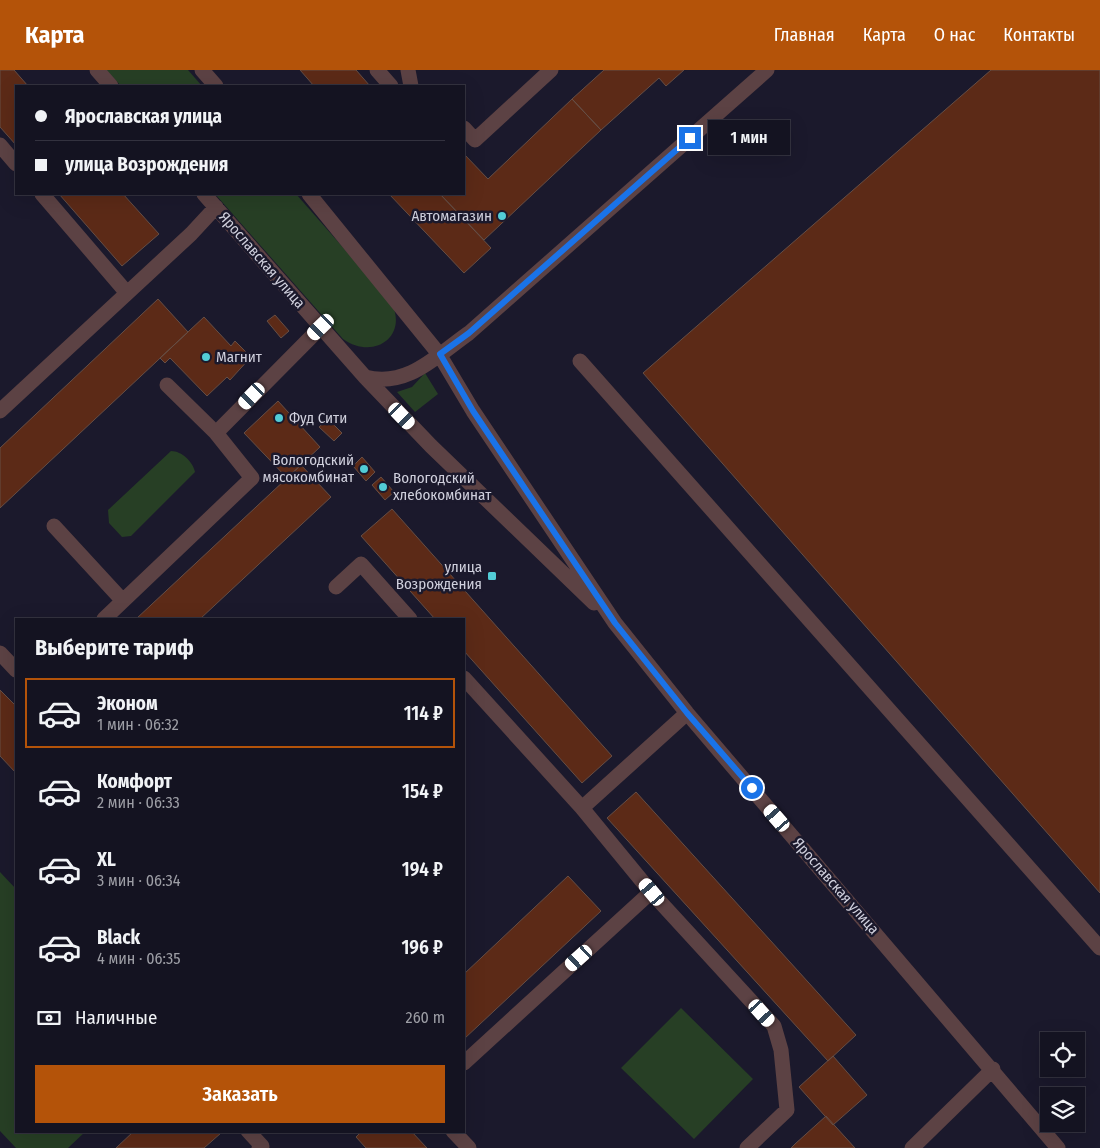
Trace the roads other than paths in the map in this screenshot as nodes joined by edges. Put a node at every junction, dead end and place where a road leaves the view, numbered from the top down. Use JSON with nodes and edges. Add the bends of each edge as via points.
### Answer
{"nodes":[{"id":1,"x":97,"y":70,"type":"edge"},
{"id":2,"x":202,"y":70,"type":"edge"},
{"id":3,"x":377,"y":70,"type":"edge"},
{"id":4,"x":408,"y":70,"type":"edge"},
{"id":5,"x":551,"y":70,"type":"edge"},
{"id":6,"x":764,"y":71,"type":"edge"},
{"id":7,"x":110,"y":85,"type":"edge"},
{"id":8,"x":215,"y":85,"type":"edge"},
{"id":9,"x":390,"y":85,"type":"edge"},
{"id":10,"x":410,"y":85,"type":"edge"},
{"id":11,"x":465,"y":129,"type":"edge"},
{"id":12,"x":0,"y":145,"type":"edge"},
{"id":13,"x":15,"y":163,"type":"edge"},
{"id":14,"x":43,"y":195,"type":"edge"},
{"id":15,"x":205,"y":195,"type":"edge"},
{"id":16,"x":310,"y":195,"type":"edge"},
{"id":17,"x":216,"y":207,"type":"junction"},
{"id":18,"x":127,"y":294,"type":"junction"},
{"id":19,"x":321,"y":327,"type":"junction"},
{"id":20,"x":440,"y":354,"type":"junction"},
{"id":21,"x":580,"y":361,"type":"dead end"},
{"id":22,"x":365,"y":377,"type":"junction"},
{"id":23,"x":167,"y":385,"type":"dead end"},
{"id":24,"x":0,"y":411,"type":"edge"},
{"id":25,"x":216,"y":433,"type":"junction"},
{"id":26,"x":54,"y":526,"type":"dead end"},
{"id":27,"x":336,"y":587,"type":"dead end"},
{"id":28,"x":123,"y":601,"type":"junction"},
{"id":29,"x":105,"y":618,"type":"edge"},
{"id":30,"x":409,"y":618,"type":"edge"},
{"id":31,"x":615,"y":623,"type":"junction"},
{"id":32,"x":0,"y":653,"type":"edge"},
{"id":33,"x":15,"y":669,"type":"edge"},
{"id":34,"x":465,"y":679,"type":"edge"},
{"id":35,"x":687,"y":713,"type":"junction"},
{"id":36,"x":582,"y":808,"type":"junction"},
{"id":37,"x":652,"y":892,"type":"junction"},
{"id":38,"x":1100,"y":948,"type":"edge"},
{"id":39,"x":465,"y":1063,"type":"edge"},
{"id":40,"x":993,"y":1069,"type":"junction"},
{"id":41,"x":250,"y":1133,"type":"edge"},
{"id":42,"x":455,"y":1133,"type":"edge"},
{"id":43,"x":259,"y":1148,"type":"edge"},
{"id":44,"x":470,"y":1148,"type":"edge"},
{"id":45,"x":748,"y":1148,"type":"edge"},
{"id":46,"x":912,"y":1148,"type":"edge"},
{"id":47,"x":1058,"y":1148,"type":"edge"}],
"edges":[{"from":1,"to":7,"type":"street"},
{"from":2,"to":8,"type":"street"},
{"from":3,"to":9,"type":"street"},
{"from":4,"to":10,"type":"street"},
{"from":5,"to":11,"type":"street","via":[[475,140]]},
{"from":6,"to":20,"type":"street","via":[[469,333]]},
{"from":12,"to":13,"type":"street"},
{"from":14,"to":18,"type":"street"},
{"from":15,"to":17,"type":"street","name":"Ярославская улица"},
{"from":16,"to":20,"type":"street","name":"Ярославская улица"},
{"from":17,"to":18,"type":"street"},
{"from":17,"to":19,"type":"street","name":"Ярославская улица"},
{"from":18,"to":24,"type":"street"},
{"from":19,"to":22,"type":"street","name":"Ярославская улица"},
{"from":19,"to":25,"type":"street"},
{"from":20,"to":22,"type":"street","via":[[406,377],[387,381]]},
{"from":20,"to":31,"type":"street","name":"Ярославская улица","via":[[473,411]]},
{"from":21,"to":38,"type":"street"},
{"from":22,"to":31,"type":"street","name":"Ярославская улица","via":[[431,446]]},
{"from":23,"to":25,"type":"street"},
{"from":25,"to":28,"type":"street","via":[[252,478]]},
{"from":26,"to":28,"type":"street"},
{"from":27,"to":30,"type":"street","via":[[361,564]]},
{"from":28,"to":29,"type":"street"},
{"from":31,"to":35,"type":"street","name":"Ярославская улица"},
{"from":32,"to":33,"type":"street"},
{"from":34,"to":36,"type":"street"},
{"from":35,"to":36,"type":"street"},
{"from":35,"to":40,"type":"street","name":"Ярославская улица"},
{"from":36,"to":37,"type":"street"},
{"from":37,"to":39,"type":"street"},
{"from":37,"to":45,"type":"street","via":[[774,1026],[781,1050],[787,1110]]},
{"from":40,"to":46,"type":"street"},
{"from":40,"to":47,"type":"street","name":"Ярославская улица"},
{"from":41,"to":43,"type":"street","via":[[262,1146]]},
{"from":42,"to":44,"type":"street"}]}
